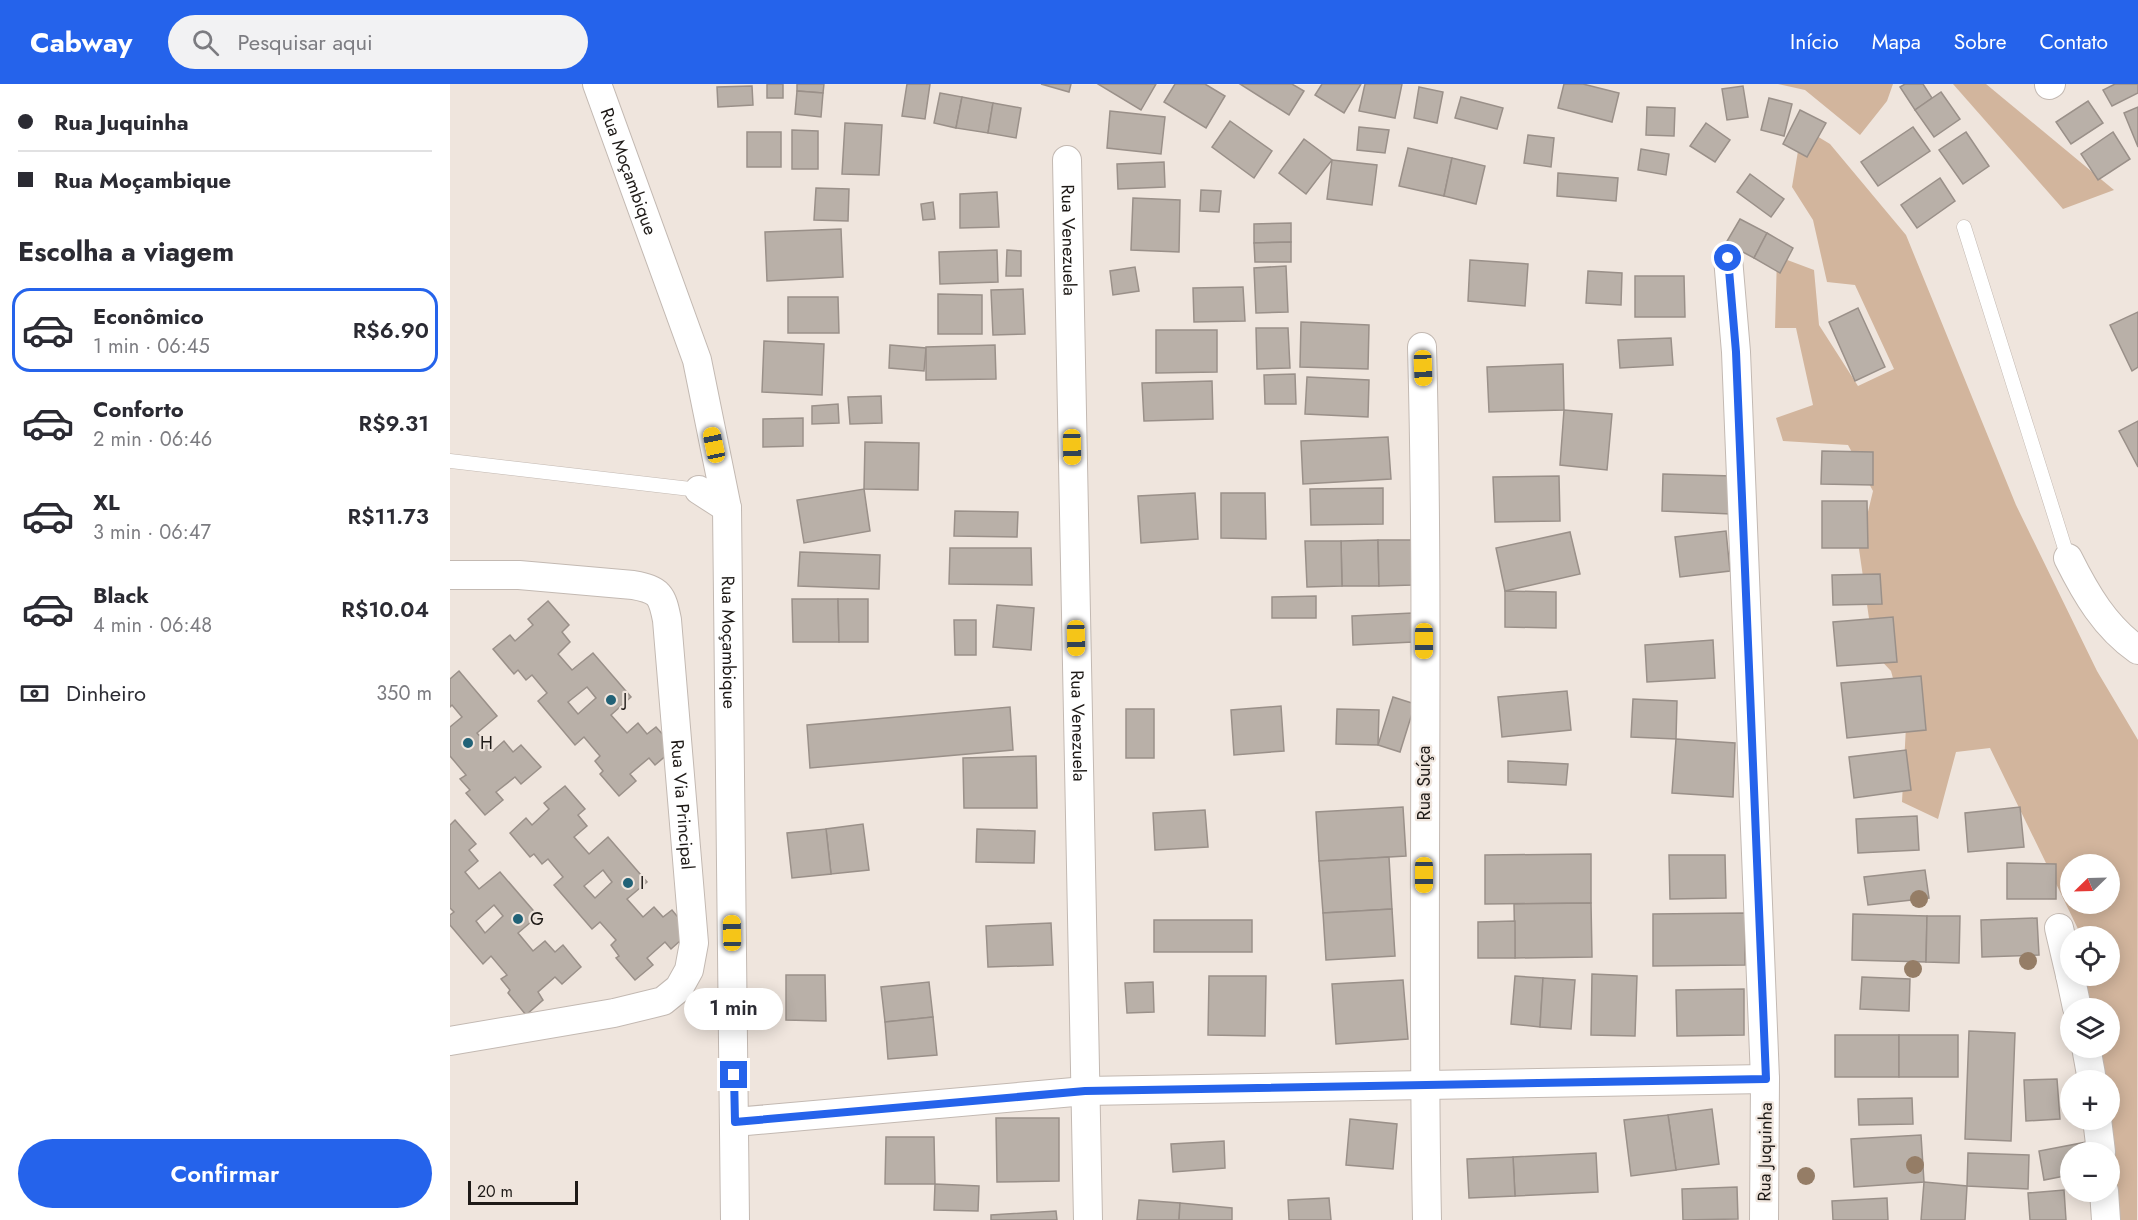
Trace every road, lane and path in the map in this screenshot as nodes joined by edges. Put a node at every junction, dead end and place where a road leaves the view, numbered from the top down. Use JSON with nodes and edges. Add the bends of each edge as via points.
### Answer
{"nodes":[{"id":1,"x":597,"y":84,"type":"edge"},
{"id":2,"x":1067,"y":160,"type":"dead end"},
{"id":3,"x":1964,"y":227,"type":"dead end"},
{"id":4,"x":1728,"y":258,"type":"dead end"},
{"id":5,"x":1422,"y":347,"type":"dead end"},
{"id":6,"x":450,"y":461,"type":"edge"},
{"id":7,"x":699,"y":490,"type":"joint"},
{"id":8,"x":727,"y":508,"type":"junction"},
{"id":9,"x":2068,"y":558,"type":"joint"},
{"id":10,"x":450,"y":575,"type":"edge"},
{"id":11,"x":2138,"y":650,"type":"edge"},
{"id":12,"x":450,"y":1041,"type":"edge"},
{"id":13,"x":1766,"y":1079,"type":"junction"},
{"id":14,"x":1424,"y":1085,"type":"junction"},
{"id":15,"x":1085,"y":1091,"type":"junction"},
{"id":16,"x":735,"y":1122,"type":"junction"},
{"id":17,"x":2105,"y":1202,"type":"edge"},
{"id":18,"x":735,"y":1220,"type":"edge"},
{"id":19,"x":1088,"y":1220,"type":"edge"},
{"id":20,"x":1427,"y":1220,"type":"edge"},
{"id":21,"x":1764,"y":1220,"type":"edge"},
{"id":22,"x":2106,"y":1220,"type":"edge"}],
"edges":[{"from":1,"to":8,"type":"street","name":"Rua Moçambique","via":[[697,360]]},
{"from":2,"to":15,"type":"street","name":"Rua Venezuela"},
{"from":3,"to":9,"type":"lane"},
{"from":4,"to":13,"type":"street","name":"Rua Juquinha","via":[[1737,364]]},
{"from":5,"to":14,"type":"street","name":"Rua Suíça","via":[[1426,495]]},
{"from":6,"to":7,"type":"lane"},
{"from":7,"to":8,"type":"street"},
{"from":8,"to":16,"type":"street","name":"Rua Moçambique"},
{"from":9,"to":11,"type":"street","via":[[2092,602],[2118,636]]},
{"from":10,"to":12,"type":"street","name":"Rua Via Principal","via":[[519,575],[633,585],[658,593],[663,600],[694,943],[679,988],[663,1001]]},
{"from":13,"to":14,"type":"street"},
{"from":13,"to":21,"type":"street","name":"Rua Juquinha"},
{"from":14,"to":15,"type":"street"},
{"from":14,"to":20,"type":"street","name":"Rua Suíça"},
{"from":15,"to":16,"type":"street"},
{"from":15,"to":19,"type":"street","name":"Rua Venezuela"},
{"from":16,"to":18,"type":"street","name":"Rua Moçambique"},
{"from":17,"to":22,"type":"street"}]}
